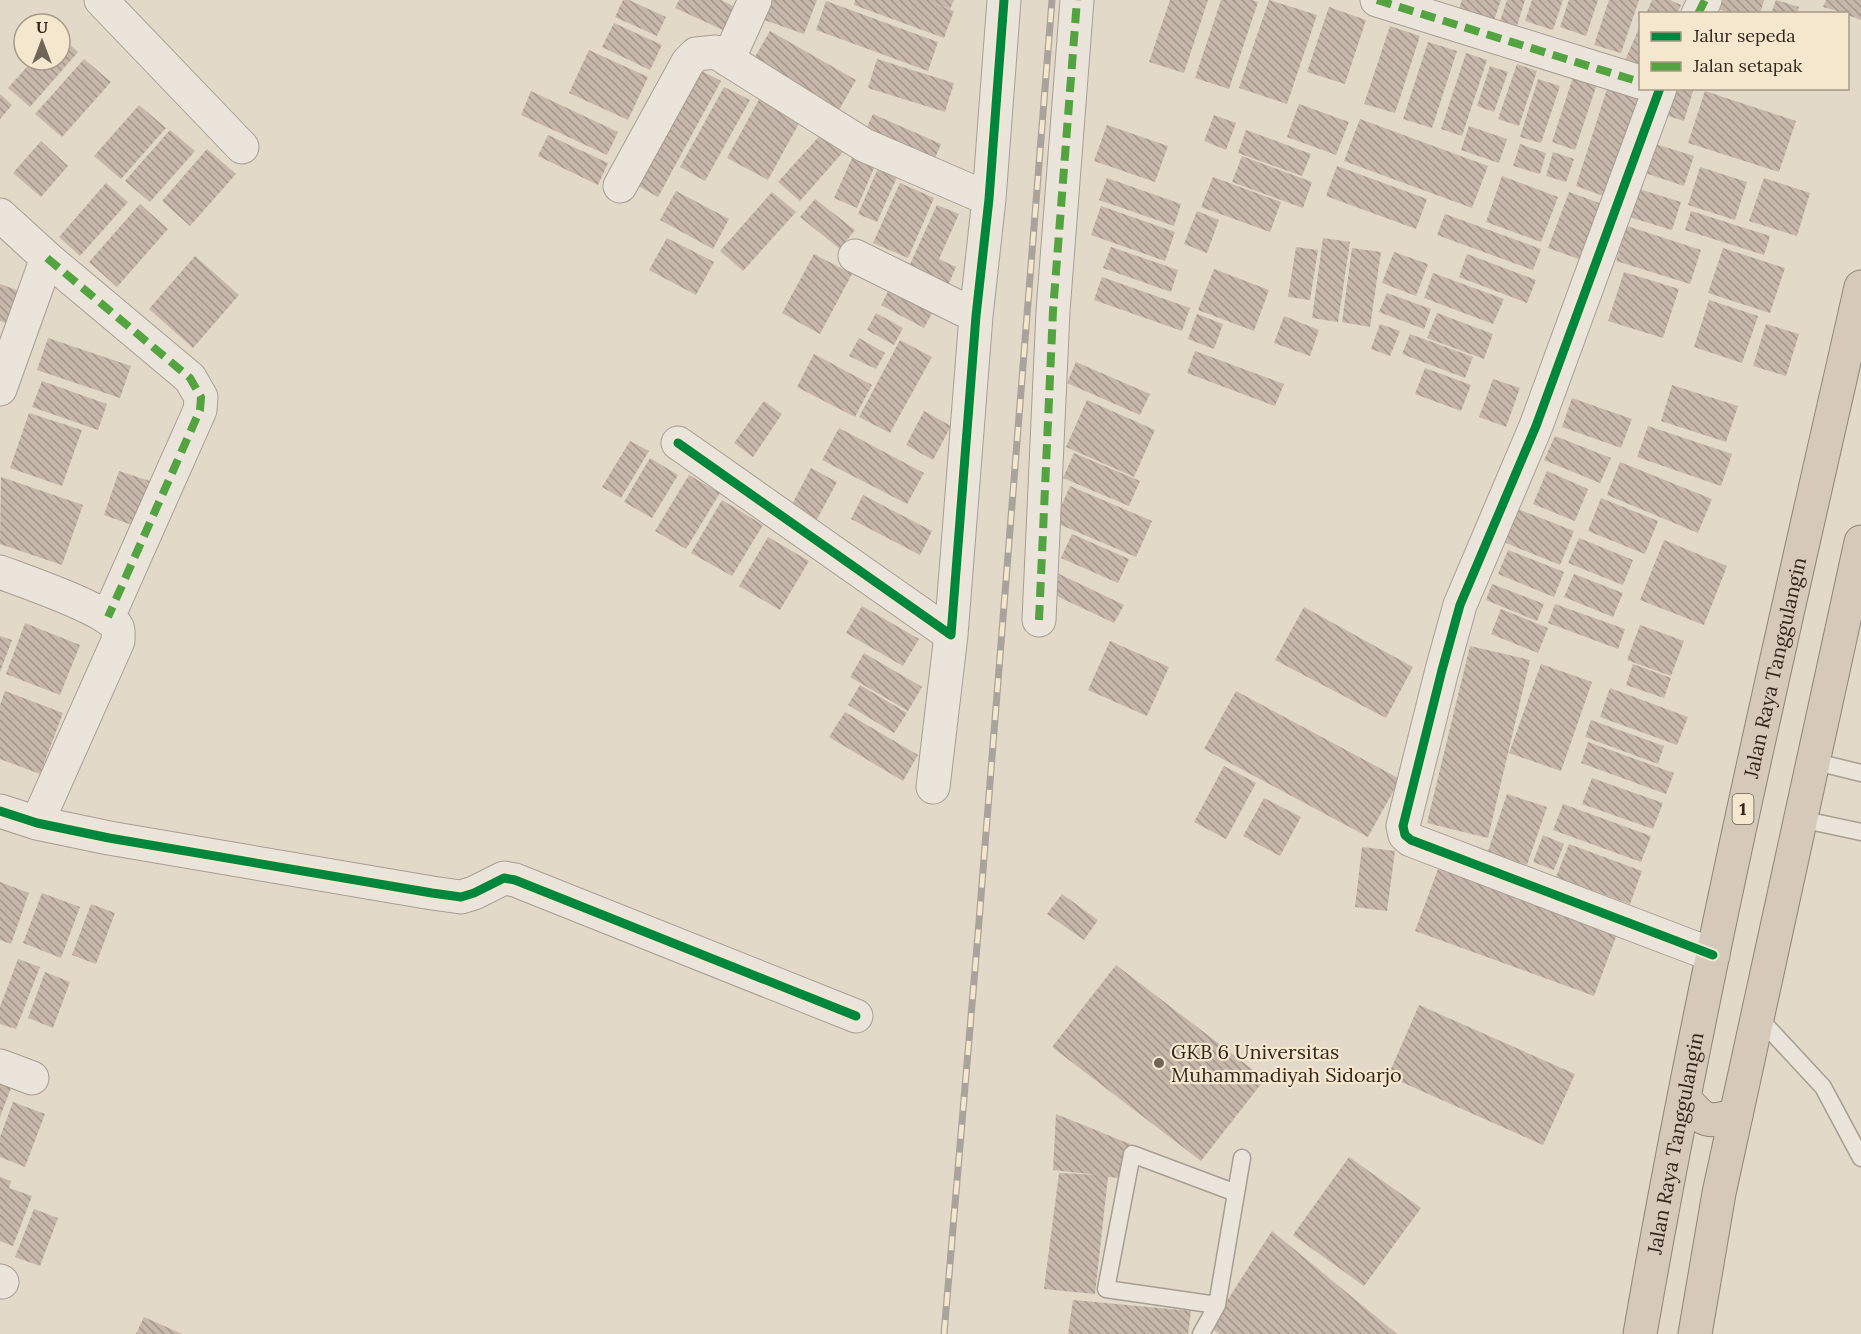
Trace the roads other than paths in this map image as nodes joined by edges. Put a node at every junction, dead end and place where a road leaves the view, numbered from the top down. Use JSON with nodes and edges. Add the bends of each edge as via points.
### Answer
{"nodes":[{"id":1,"x":755,"y":0,"type":"edge"},
{"id":2,"x":1004,"y":0,"type":"edge"},
{"id":3,"x":1077,"y":0,"type":"edge"},
{"id":4,"x":1377,"y":0,"type":"edge"},
{"id":5,"x":103,"y":1,"type":"edge"},
{"id":6,"x":728,"y":60,"type":"junction"},
{"id":7,"x":1639,"y":81,"type":"edge"},
{"id":8,"x":1659,"y":90,"type":"edge"},
{"id":9,"x":242,"y":147,"type":"dead end"},
{"id":10,"x":620,"y":186,"type":"dead end"},
{"id":11,"x":989,"y":199,"type":"junction"},
{"id":12,"x":0,"y":215,"type":"edge"},
{"id":13,"x":855,"y":256,"type":"dead end"},
{"id":14,"x":47,"y":258,"type":"junction"},
{"id":15,"x":1861,"y":287,"type":"edge"},
{"id":16,"x":976,"y":316,"type":"junction"},
{"id":17,"x":0,"y":389,"type":"edge"},
{"id":18,"x":678,"y":444,"type":"dead end"},
{"id":19,"x":1861,"y":542,"type":"edge"},
{"id":20,"x":0,"y":572,"type":"edge"},
{"id":21,"x":108,"y":617,"type":"junction"},
{"id":22,"x":1039,"y":620,"type":"dead end"},
{"id":23,"x":951,"y":635,"type":"junction"},
{"id":24,"x":1812,"y":761,"type":"junction"},
{"id":25,"x":1861,"y":773,"type":"edge"},
{"id":26,"x":933,"y":787,"type":"dead end"},
{"id":27,"x":0,"y":811,"type":"edge"},
{"id":28,"x":1800,"y":819,"type":"junction"},
{"id":29,"x":37,"y":823,"type":"junction"},
{"id":30,"x":1861,"y":832,"type":"edge"},
{"id":31,"x":1713,"y":955,"type":"junction"},
{"id":32,"x":856,"y":1016,"type":"dead end"},
{"id":33,"x":1758,"y":1017,"type":"junction"},
{"id":34,"x":0,"y":1066,"type":"edge"},
{"id":35,"x":32,"y":1078,"type":"dead end"},
{"id":36,"x":1684,"y":1099,"type":"junction"},
{"id":37,"x":1736,"y":1116,"type":"junction"},
{"id":38,"x":1242,"y":1158,"type":"dead end"},
{"id":39,"x":1861,"y":1158,"type":"edge"},
{"id":40,"x":1666,"y":1184,"type":"junction"},
{"id":41,"x":1236,"y":1193,"type":"junction"},
{"id":42,"x":1719,"y":1193,"type":"junction"},
{"id":43,"x":1217,"y":1305,"type":"junction"},
{"id":44,"x":1201,"y":1334,"type":"edge"},
{"id":45,"x":1640,"y":1334,"type":"edge"},
{"id":46,"x":1695,"y":1334,"type":"edge"}],
"edges":[{"from":1,"to":6,"type":"street"},
{"from":2,"to":11,"type":"street"},
{"from":3,"to":22,"type":"street","via":[[1053,310]]},
{"from":4,"to":7,"type":"street"},
{"from":5,"to":9,"type":"street"},
{"from":6,"to":10,"type":"street","via":[[716,52],[707,52],[696,54],[688,62]]},
{"from":6,"to":11,"type":"street","via":[[864,146]]},
{"from":8,"to":31,"type":"street","via":[[1536,426],[1460,605],[1403,826],[1411,840]]},
{"from":11,"to":16,"type":"street"},
{"from":12,"to":14,"type":"street"},
{"from":13,"to":16,"type":"street"},
{"from":14,"to":17,"type":"street"},
{"from":14,"to":21,"type":"street","via":[[190,378],[201,397],[200,410]]},
{"from":15,"to":31,"type":"highway","name":"Jalan Raya Tanggulangin","number":"1","via":[[1756,745]]},
{"from":16,"to":23,"type":"street"},
{"from":18,"to":23,"type":"street"},
{"from":19,"to":24,"type":"highway"},
{"from":20,"to":21,"type":"street"},
{"from":21,"to":29,"type":"street","via":[[117,626],[118,641]]},
{"from":23,"to":26,"type":"street"},
{"from":24,"to":25,"type":"lane"},
{"from":24,"to":28,"type":"highway"},
{"from":27,"to":29,"type":"street"},
{"from":28,"to":30,"type":"lane"},
{"from":28,"to":33,"type":"highway"},
{"from":29,"to":32,"type":"street","via":[[461,897],[504,878],[515,880]]},
{"from":31,"to":36,"type":"highway","name":"Jalan Raya Tanggulangin","number":"1"},
{"from":33,"to":37,"type":"highway"},
{"from":33,"to":39,"type":"lane","via":[[1823,1087]]},
{"from":34,"to":35,"type":"street"},
{"from":36,"to":37,"type":"highway","via":[[1710,1121]]},
{"from":36,"to":40,"type":"highway","name":"Jalan Raya Tanggulangin","number":"1"},
{"from":37,"to":42,"type":"highway"},
{"from":38,"to":41,"type":"lane"},
{"from":40,"to":42,"type":"highway","via":[[1701,1184]]},
{"from":40,"to":45,"type":"highway","name":"Jalan Raya Tanggulangin","number":"1"},
{"from":41,"to":43,"type":"lane"},
{"from":41,"to":43,"type":"lane","via":[[1132,1154],[1106,1289]]},
{"from":42,"to":46,"type":"highway"},
{"from":43,"to":44,"type":"lane"}]}
